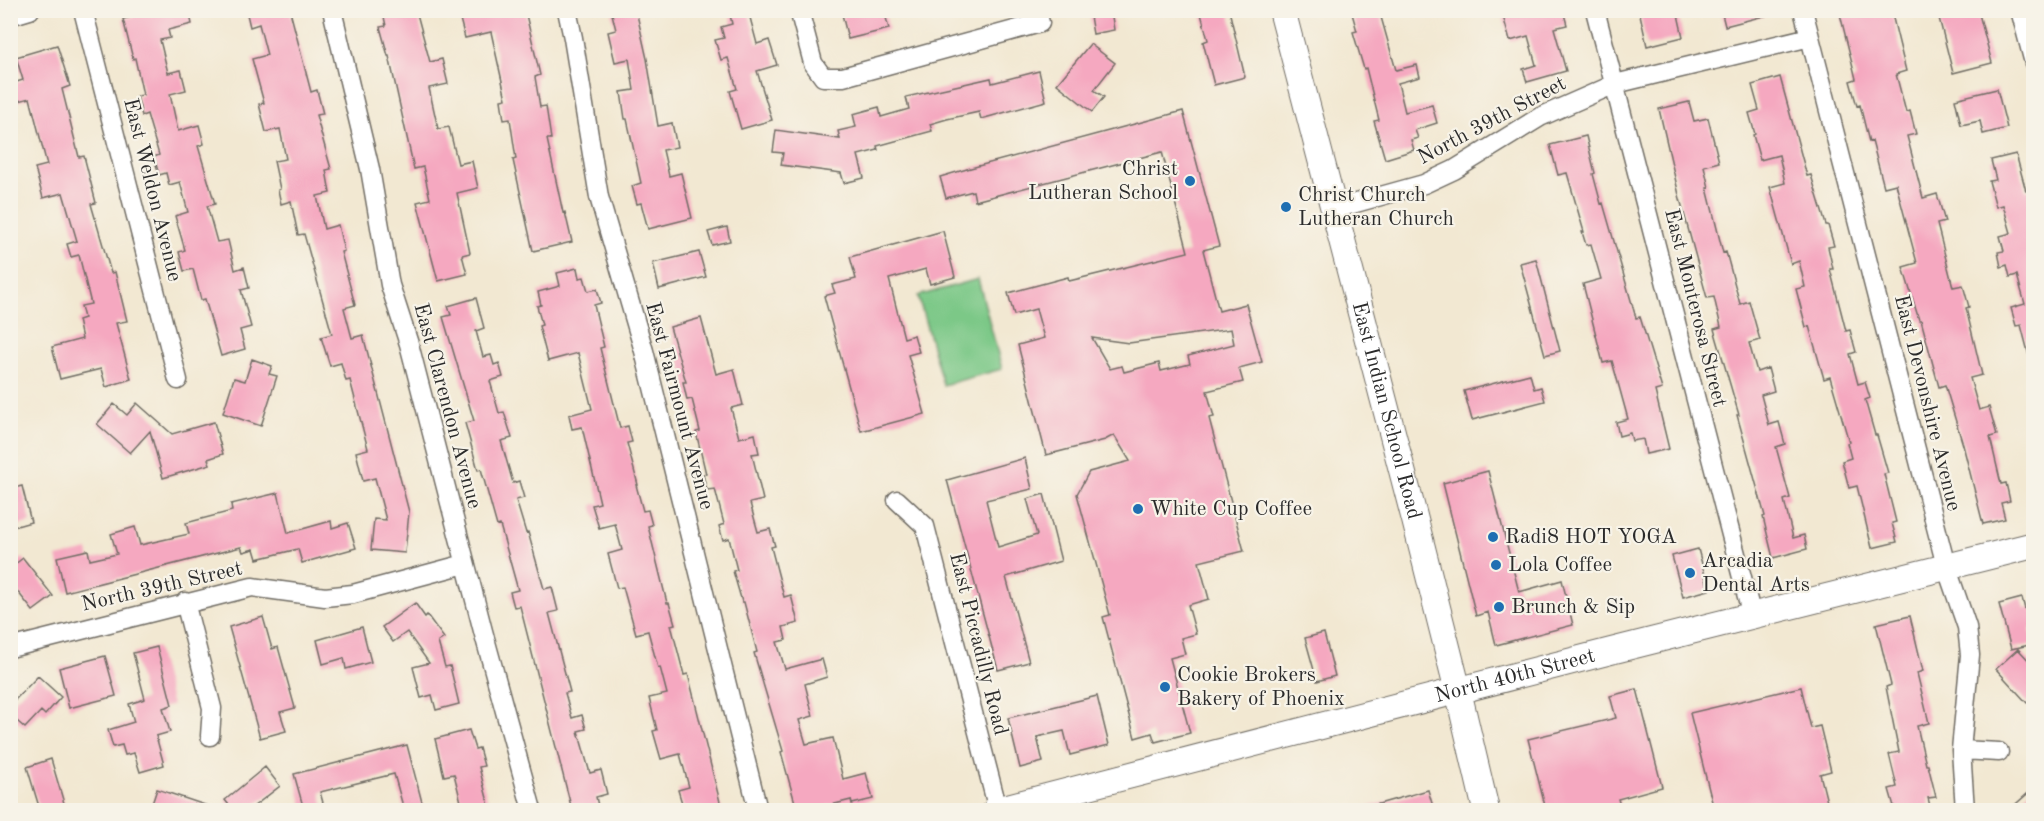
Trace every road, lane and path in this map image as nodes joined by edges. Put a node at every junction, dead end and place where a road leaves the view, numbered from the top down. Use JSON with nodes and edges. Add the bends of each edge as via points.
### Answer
{"nodes":[{"id":1,"x":30,"y":10,"type":"edge"},
{"id":2,"x":83,"y":10,"type":"edge"},
{"id":3,"x":332,"y":10,"type":"edge"},
{"id":4,"x":567,"y":10,"type":"edge"},
{"id":5,"x":799,"y":10,"type":"edge"},
{"id":6,"x":1282,"y":10,"type":"edge"},
{"id":7,"x":1595,"y":10,"type":"edge"},
{"id":8,"x":1803,"y":10,"type":"edge"},
{"id":9,"x":2020,"y":10,"type":"edge"},
{"id":10,"x":10,"y":15,"type":"edge"},
{"id":11,"x":1038,"y":17,"type":"edge"},
{"id":12,"x":1810,"y":37,"type":"junction"},
{"id":13,"x":2034,"y":63,"type":"edge"},
{"id":14,"x":1615,"y":84,"type":"junction"},
{"id":15,"x":1334,"y":209,"type":"junction"},
{"id":16,"x":178,"y":380,"type":"dead end"},
{"id":17,"x":897,"y":500,"type":"dead end"},
{"id":18,"x":2034,"y":545,"type":"edge"},
{"id":19,"x":465,"y":564,"type":"junction"},
{"id":20,"x":1946,"y":566,"type":"junction"},
{"id":21,"x":185,"y":602,"type":"junction"},
{"id":22,"x":1752,"y":616,"type":"junction"},
{"id":23,"x":10,"y":648,"type":"edge"},
{"id":24,"x":1458,"y":691,"type":"junction"},
{"id":25,"x":210,"y":736,"type":"dead end"},
{"id":26,"x":1961,"y":750,"type":"junction"},
{"id":27,"x":1999,"y":752,"type":"dead end"},
{"id":28,"x":532,"y":810,"type":"edge"},
{"id":29,"x":758,"y":810,"type":"edge"},
{"id":30,"x":997,"y":810,"type":"edge"},
{"id":31,"x":1486,"y":810,"type":"edge"},
{"id":32,"x":1965,"y":810,"type":"edge"}],
"edges":[{"from":1,"to":10,"type":"street"},
{"from":2,"to":16,"type":"street","name":"East Weldon Avenue"},
{"from":3,"to":19,"type":"street","name":"East Clarendon Avenue","via":[[370,169],[390,285]]},
{"from":4,"to":29,"type":"street","name":"East Fairmount Avenue","via":[[599,197],[644,351]]},
{"from":5,"to":11,"type":"street","via":[[813,63],[823,77],[843,77]]},
{"from":6,"to":15,"type":"main road","name":"East Indian School Road"},
{"from":7,"to":14,"type":"street","name":"East Monterosa Street"},
{"from":8,"to":12,"type":"street","name":"East Devonshire Avenue"},
{"from":9,"to":13,"type":"street"},
{"from":12,"to":14,"type":"street","name":"North 39th Street"},
{"from":12,"to":20,"type":"street","name":"East Devonshire Avenue"},
{"from":14,"to":15,"type":"street","name":"North 39th Street","via":[[1540,117],[1424,184]]},
{"from":14,"to":22,"type":"street","name":"East Monterosa Street"},
{"from":15,"to":24,"type":"main road","name":"East Indian School Road"},
{"from":17,"to":30,"type":"street","name":"East Piccadilly Road","via":[[925,525]]},
{"from":18,"to":20,"type":"main road","name":"North 40th Street"},
{"from":19,"to":21,"type":"street","name":"North 39th Street","via":[[353,594],[325,597],[252,587]]},
{"from":19,"to":28,"type":"street","name":"East Clarendon Avenue"},
{"from":20,"to":22,"type":"main road","name":"North 40th Street"},
{"from":20,"to":26,"type":"street","name":"East Devonshire Avenue","via":[[1967,627],[1970,655]]},
{"from":21,"to":23,"type":"street","name":"North 39th Street"},
{"from":21,"to":25,"type":"street","via":[[212,708]]},
{"from":22,"to":24,"type":"main road","name":"North 40th Street"},
{"from":24,"to":30,"type":"main road","name":"North 40th Street"},
{"from":24,"to":31,"type":"main road","name":"East Indian School Road"},
{"from":26,"to":27,"type":"street"},
{"from":26,"to":32,"type":"street","name":"East Devonshire Avenue"}]}
